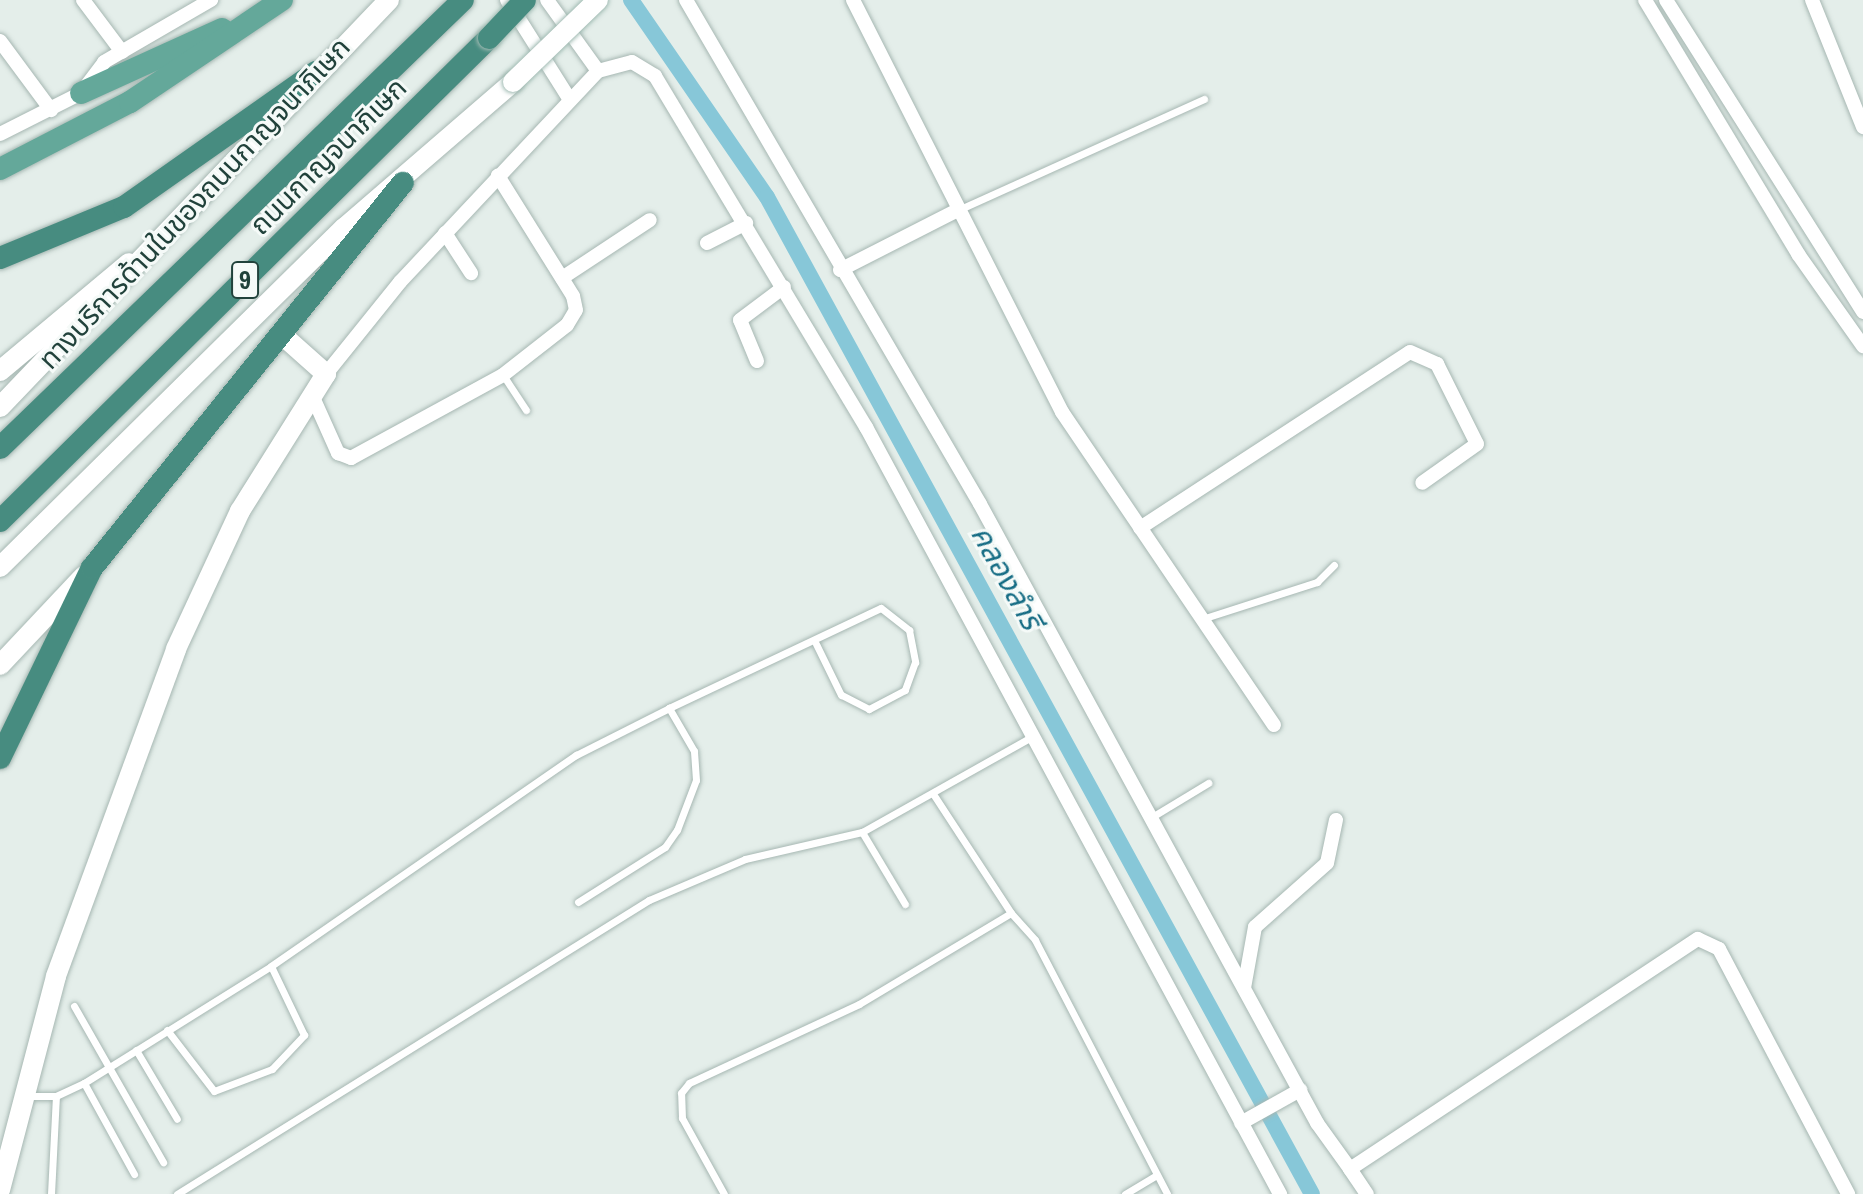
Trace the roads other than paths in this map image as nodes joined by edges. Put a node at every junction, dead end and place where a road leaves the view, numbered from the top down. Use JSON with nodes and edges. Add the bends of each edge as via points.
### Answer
{"nodes":[{"id":1,"x":83,"y":0,"type":"edge"},
{"id":2,"x":211,"y":0,"type":"edge"},
{"id":3,"x":389,"y":0,"type":"edge"},
{"id":4,"x":507,"y":0,"type":"edge"},
{"id":5,"x":525,"y":0,"type":"edge"},
{"id":6,"x":547,"y":0,"type":"edge"},
{"id":7,"x":598,"y":0,"type":"edge"},
{"id":8,"x":853,"y":0,"type":"edge"},
{"id":9,"x":1645,"y":0,"type":"edge"},
{"id":10,"x":1666,"y":0,"type":"edge"},
{"id":11,"x":1812,"y":0,"type":"edge"},
{"id":12,"x":280,"y":1,"type":"edge"},
{"id":13,"x":688,"y":2,"type":"edge"},
{"id":14,"x":460,"y":4,"type":"edge"},
{"id":15,"x":0,"y":41,"type":"edge"},
{"id":16,"x":122,"y":52,"type":"junction"},
{"id":17,"x":598,"y":71,"type":"junction"},
{"id":18,"x":316,"y":72,"type":"junction"},
{"id":19,"x":81,"y":93,"type":"junction"},
{"id":20,"x":1204,"y":99,"type":"dead end"},
{"id":21,"x":570,"y":100,"type":"junction"},
{"id":22,"x":51,"y":110,"type":"junction"},
{"id":23,"x":1863,"y":127,"type":"edge"},
{"id":24,"x":0,"y":134,"type":"edge"},
{"id":25,"x":0,"y":169,"type":"edge"},
{"id":26,"x":498,"y":176,"type":"junction"},
{"id":27,"x":403,"y":183,"type":"junction"},
{"id":28,"x":956,"y":211,"type":"junction"},
{"id":29,"x":650,"y":220,"type":"dead end"},
{"id":30,"x":746,"y":223,"type":"junction"},
{"id":31,"x":445,"y":233,"type":"junction"},
{"id":32,"x":159,"y":243,"type":"junction"},
{"id":33,"x":707,"y":243,"type":"dead end"},
{"id":34,"x":0,"y":258,"type":"edge"},
{"id":35,"x":840,"y":270,"type":"junction"},
{"id":36,"x":471,"y":273,"type":"dead end"},
{"id":37,"x":562,"y":278,"type":"junction"},
{"id":38,"x":784,"y":287,"type":"junction"},
{"id":39,"x":1863,"y":312,"type":"edge"},
{"id":40,"x":282,"y":335,"type":"junction"},
{"id":41,"x":1863,"y":346,"type":"edge"},
{"id":42,"x":757,"y":361,"type":"dead end"},
{"id":43,"x":0,"y":371,"type":"edge"},
{"id":44,"x":326,"y":374,"type":"junction"},
{"id":45,"x":503,"y":375,"type":"junction"},
{"id":46,"x":312,"y":395,"type":"junction"},
{"id":47,"x":0,"y":407,"type":"edge"},
{"id":48,"x":526,"y":410,"type":"dead end"},
{"id":49,"x":0,"y":448,"type":"edge"},
{"id":50,"x":1422,"y":483,"type":"dead end"},
{"id":51,"x":0,"y":521,"type":"edge"},
{"id":52,"x":1140,"y":528,"type":"junction"},
{"id":53,"x":1334,"y":565,"type":"dead end"},
{"id":54,"x":0,"y":567,"type":"edge"},
{"id":55,"x":92,"y":568,"type":"junction"},
{"id":56,"x":1205,"y":618,"type":"junction"},
{"id":57,"x":816,"y":644,"type":"junction"},
{"id":58,"x":0,"y":665,"type":"edge"},
{"id":59,"x":669,"y":708,"type":"junction"},
{"id":60,"x":1274,"y":725,"type":"dead end"},
{"id":61,"x":1031,"y":737,"type":"junction"},
{"id":62,"x":0,"y":758,"type":"edge"},
{"id":63,"x":1208,"y":783,"type":"dead end"},
{"id":64,"x":933,"y":794,"type":"junction"},
{"id":65,"x":1151,"y":817,"type":"junction"},
{"id":66,"x":1336,"y":820,"type":"dead end"},
{"id":67,"x":862,"y":832,"type":"junction"},
{"id":68,"x":578,"y":902,"type":"dead end"},
{"id":69,"x":905,"y":904,"type":"dead end"},
{"id":70,"x":1011,"y":913,"type":"junction"},
{"id":71,"x":271,"y":966,"type":"junction"},
{"id":72,"x":1244,"y":988,"type":"junction"},
{"id":73,"x":74,"y":1006,"type":"dead end"},
{"id":74,"x":167,"y":1030,"type":"junction"},
{"id":75,"x":136,"y":1050,"type":"junction"},
{"id":76,"x":110,"y":1067,"type":"junction"},
{"id":77,"x":84,"y":1083,"type":"junction"},
{"id":78,"x":1300,"y":1090,"type":"junction"},
{"id":79,"x":56,"y":1096,"type":"junction"},
{"id":80,"x":22,"y":1097,"type":"junction"},
{"id":81,"x":177,"y":1119,"type":"dead end"},
{"id":82,"x":1245,"y":1121,"type":"junction"},
{"id":83,"x":163,"y":1162,"type":"dead end"},
{"id":84,"x":1350,"y":1169,"type":"junction"},
{"id":85,"x":134,"y":1174,"type":"dead end"},
{"id":86,"x":1157,"y":1175,"type":"junction"},
{"id":87,"x":0,"y":1190,"type":"edge"},
{"id":88,"x":51,"y":1194,"type":"edge"},
{"id":89,"x":177,"y":1194,"type":"edge"},
{"id":90,"x":724,"y":1194,"type":"edge"},
{"id":91,"x":1125,"y":1194,"type":"edge"},
{"id":92,"x":1167,"y":1194,"type":"edge"},
{"id":93,"x":1280,"y":1194,"type":"edge"},
{"id":94,"x":1367,"y":1194,"type":"edge"},
{"id":95,"x":1848,"y":1194,"type":"edge"}],
"edges":[{"from":1,"to":16,"type":"street"},
{"from":2,"to":16,"type":"street"},
{"from":3,"to":18,"type":"main road","name":"ทางบริการด้านในของถนนกาญจนาภิเษก"},
{"from":4,"to":21,"type":"street"},
{"from":5,"to":51,"type":"highway","name":"ถนนกาญจนาภิเษก","number":"9","bridge":true},
{"from":6,"to":17,"type":"street"},
{"from":7,"to":27,"type":"main road","bridge":true},
{"from":8,"to":28,"type":"street"},
{"from":9,"to":41,"type":"street","via":[[1798,254]]},
{"from":10,"to":39,"type":"street"},
{"from":11,"to":23,"type":"street"},
{"from":12,"to":19,"type":"main road"},
{"from":12,"to":25,"type":"main road","via":[[130,102]]},
{"from":13,"to":35,"type":"street"},
{"from":14,"to":49,"type":"highway","name":"ถนนกาญจนาภิเษก","number":"9"},
{"from":15,"to":22,"type":"street"},
{"from":16,"to":19,"type":"street"},
{"from":17,"to":21,"type":"street"},
{"from":17,"to":30,"type":"street","via":[[632,62],[655,76]]},
{"from":18,"to":32,"type":"main road","name":"ทางบริการด้านในของถนนกาญจนาภิเษก"},
{"from":18,"to":34,"type":"highway","via":[[136,199]]},
{"from":19,"to":22,"type":"street"},
{"from":20,"to":28,"type":"lane"},
{"from":21,"to":26,"type":"street"},
{"from":22,"to":24,"type":"street"},
{"from":26,"to":31,"type":"street"},
{"from":26,"to":37,"type":"street"},
{"from":27,"to":40,"type":"highway"},
{"from":27,"to":54,"type":"main road","via":[[344,228]]},
{"from":28,"to":35,"type":"street"},
{"from":28,"to":52,"type":"street","via":[[1062,412]]},
{"from":29,"to":37,"type":"street"},
{"from":30,"to":33,"type":"street"},
{"from":30,"to":38,"type":"street"},
{"from":31,"to":36,"type":"street"},
{"from":31,"to":44,"type":"street"},
{"from":32,"to":43,"type":"main road"},
{"from":32,"to":47,"type":"main road","name":"ทางบริการด้านในของถนนกาญจนาภิเษก"},
{"from":35,"to":65,"type":"street","via":[[980,504]]},
{"from":37,"to":45,"type":"street","via":[[576,303],[574,316]]},
{"from":38,"to":42,"type":"street","via":[[740,320]]},
{"from":38,"to":61,"type":"street"},
{"from":40,"to":44,"type":"main road"},
{"from":40,"to":55,"type":"highway"},
{"from":44,"to":46,"type":"main road"},
{"from":45,"to":46,"type":"street","via":[[351,458],[338,453]]},
{"from":45,"to":48,"type":"lane"},
{"from":46,"to":80,"type":"main road","via":[[240,511],[176,649],[65,950]]},
{"from":50,"to":52,"type":"street","via":[[1477,444],[1437,364],[1410,352]]},
{"from":52,"to":56,"type":"street"},
{"from":53,"to":56,"type":"lane","via":[[1317,582]]},
{"from":55,"to":58,"type":"main road"},
{"from":55,"to":62,"type":"highway"},
{"from":56,"to":60,"type":"street"},
{"from":57,"to":57,"type":"lane","via":[[841,695],[869,709],[905,690],[917,652],[902,620],[881,608]]},
{"from":57,"to":59,"type":"lane"},
{"from":59,"to":68,"type":"lane","via":[[694,751],[696,780],[677,830],[665,847]]},
{"from":59,"to":71,"type":"lane","via":[[551,772]]},
{"from":61,"to":64,"type":"lane"},
{"from":61,"to":82,"type":"street"},
{"from":63,"to":65,"type":"lane"},
{"from":64,"to":67,"type":"lane"},
{"from":64,"to":70,"type":"lane"},
{"from":65,"to":72,"type":"street"},
{"from":66,"to":72,"type":"street","via":[[1327,863],[1255,927]]},
{"from":67,"to":69,"type":"lane"},
{"from":67,"to":89,"type":"lane","via":[[745,859],[649,900]]},
{"from":70,"to":86,"type":"lane","via":[[1035,940]]},
{"from":70,"to":90,"type":"lane","via":[[899,983],[689,1083],[681,1093],[682,1118]]},
{"from":71,"to":74,"type":"lane"},
{"from":71,"to":74,"type":"lane","via":[[304,1035],[272,1069],[214,1091]]},
{"from":72,"to":78,"type":"street"},
{"from":73,"to":76,"type":"lane"},
{"from":74,"to":75,"type":"lane"},
{"from":75,"to":76,"type":"lane"},
{"from":75,"to":81,"type":"lane"},
{"from":76,"to":77,"type":"lane"},
{"from":76,"to":83,"type":"lane"},
{"from":77,"to":79,"type":"lane"},
{"from":77,"to":85,"type":"lane"},
{"from":78,"to":82,"type":"street"},
{"from":78,"to":84,"type":"street"},
{"from":79,"to":80,"type":"lane"},
{"from":79,"to":88,"type":"lane"},
{"from":80,"to":87,"type":"main road"},
{"from":82,"to":93,"type":"street"},
{"from":84,"to":94,"type":"street"},
{"from":84,"to":95,"type":"street","via":[[1698,939],[1719,949]]},
{"from":86,"to":91,"type":"lane"},
{"from":86,"to":92,"type":"lane"}]}
